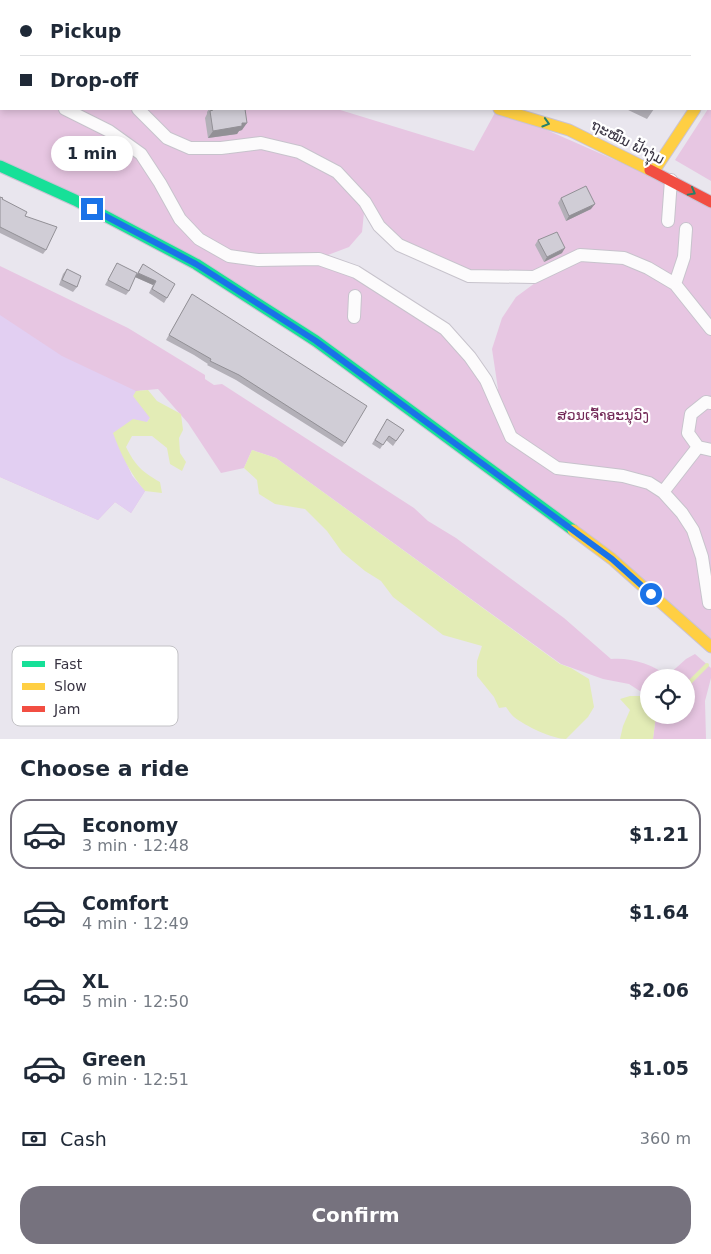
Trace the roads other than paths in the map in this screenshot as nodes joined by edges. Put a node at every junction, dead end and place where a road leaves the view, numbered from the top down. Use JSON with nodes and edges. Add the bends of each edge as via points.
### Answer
{"nodes":[{"id":1,"x":68,"y":110,"type":"edge"},
{"id":2,"x":139,"y":110,"type":"edge"},
{"id":3,"x":502,"y":110,"type":"edge"},
{"id":4,"x":694,"y":110,"type":"edge"},
{"id":5,"x":0,"y":166,"type":"edge"},
{"id":6,"x":654,"y":171,"type":"junction"},
{"id":7,"x":671,"y":180,"type":"junction"},
{"id":8,"x":711,"y":202,"type":"edge"},
{"id":9,"x":668,"y":220,"type":"dead end"},
{"id":10,"x":686,"y":229,"type":"dead end"},
{"id":11,"x":675,"y":284,"type":"junction"},
{"id":12,"x":355,"y":296,"type":"dead end"},
{"id":13,"x":354,"y":317,"type":"dead end"},
{"id":14,"x":711,"y":329,"type":"edge"},
{"id":15,"x":711,"y":403,"type":"edge"},
{"id":16,"x":705,"y":448,"type":"edge"},
{"id":17,"x":663,"y":492,"type":"junction"},
{"id":18,"x":709,"y":603,"type":"dead end"},
{"id":19,"x":711,"y":646,"type":"edge"}],
"edges":[{"from":1,"to":17,"type":"street","via":[[141,154],[180,219],[199,239],[228,256],[258,260],[319,259],[356,272],[445,329],[486,380],[511,437],[556,468],[623,476],[649,483]]},
{"from":2,"to":11,"type":"street","via":[[167,138],[190,148],[261,143],[299,152],[337,172],[365,202],[379,226],[399,245],[469,276],[534,277],[580,255],[624,258]]},
{"from":3,"to":6,"type":"street","name":"ຖະໝົນ ຟ້າງຸ່ມ","one_way":true,"via":[[569,130]]},
{"from":4,"to":6,"type":"street"},
{"from":5,"to":19,"type":"street","via":[[75,200],[196,264],[316,341],[612,559]]},
{"from":6,"to":7,"type":"street","name":"ຖະໝົນ ຟ້າງຸ່ມ"},
{"from":7,"to":8,"type":"street","name":"ຖະໝົນ ຟ້າງຸ່ມ","one_way":true},
{"from":7,"to":9,"type":"street"},
{"from":10,"to":11,"type":"street","via":[[684,256]]},
{"from":11,"to":14,"type":"street"},
{"from":12,"to":13,"type":"street"},
{"from":15,"to":16,"type":"street","via":[[706,402],[691,414],[688,433]]},
{"from":16,"to":17,"type":"street"},
{"from":17,"to":18,"type":"street","via":[[693,530],[702,557]]}]}
